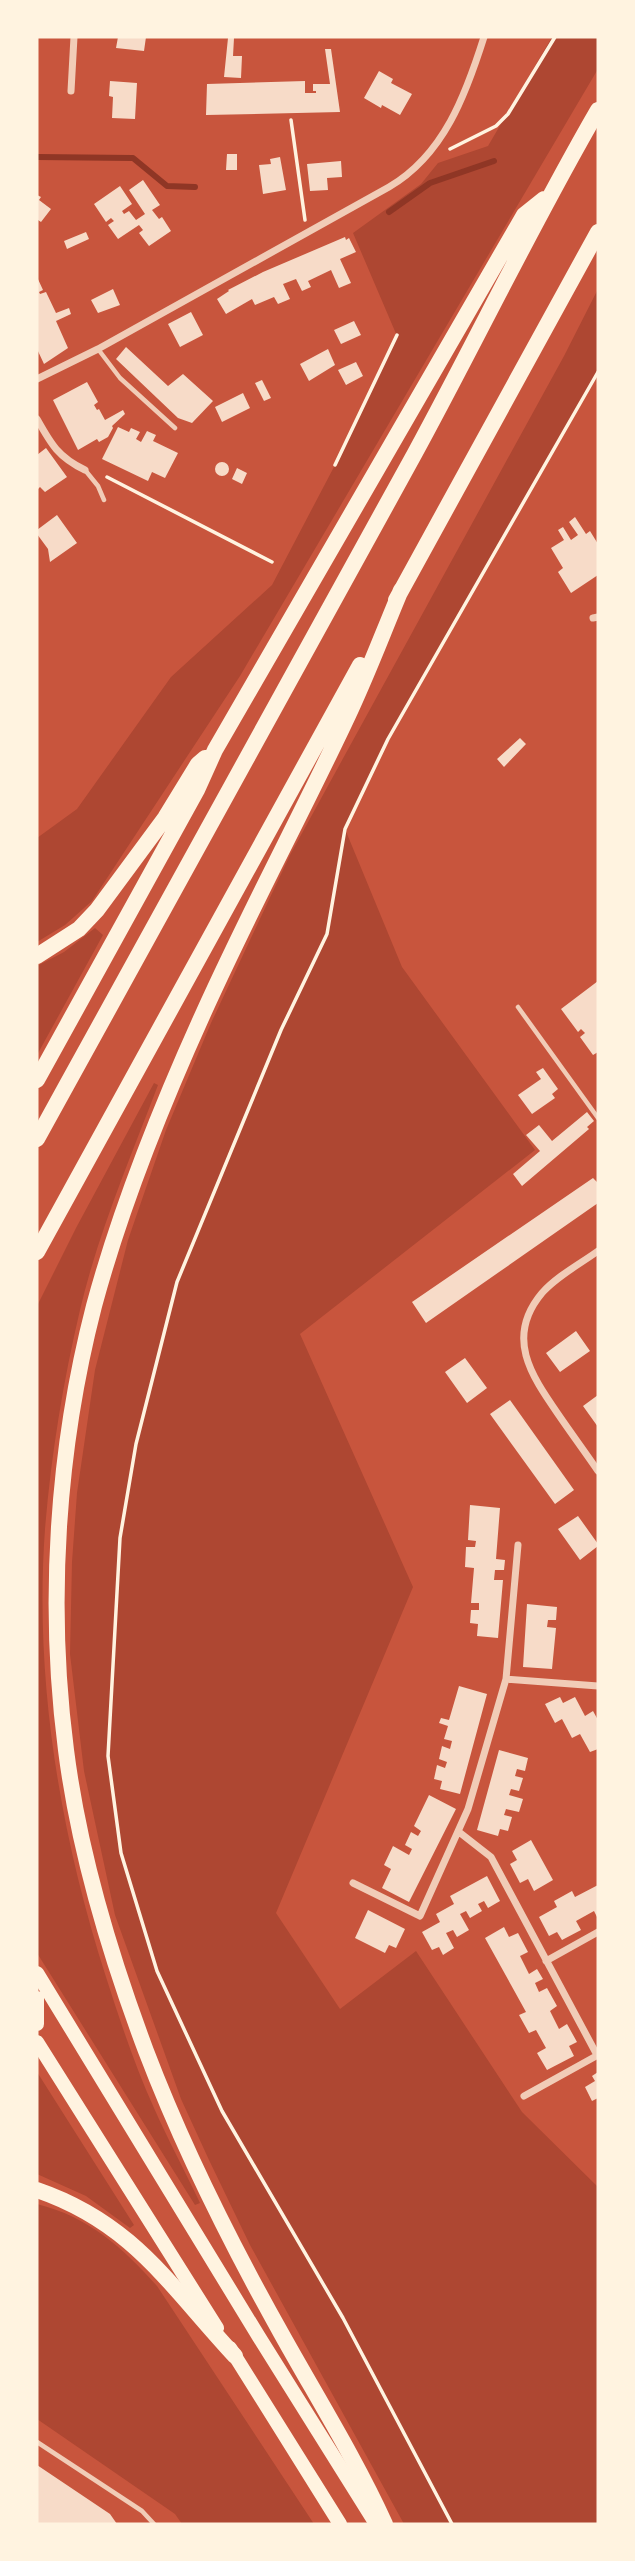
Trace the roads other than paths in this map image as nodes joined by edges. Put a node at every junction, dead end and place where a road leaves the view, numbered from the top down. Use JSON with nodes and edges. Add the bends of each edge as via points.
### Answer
{"nodes":[{"id":1,"x":74,"y":37,"type":"edge"},
{"id":2,"x":484,"y":37,"type":"edge"},
{"id":3,"x":71,"y":92,"type":"dead end"},
{"id":4,"x":598,"y":110,"type":"edge"},
{"id":5,"x":549,"y":195,"type":"junction"},
{"id":6,"x":598,"y":232,"type":"edge"},
{"id":7,"x":98,"y":349,"type":"junction"},
{"id":8,"x":37,"y":379,"type":"edge"},
{"id":9,"x":37,"y":419,"type":"edge"},
{"id":10,"x":175,"y":428,"type":"dead end"},
{"id":11,"x":85,"y":470,"type":"joint"},
{"id":12,"x":104,"y":500,"type":"dead end"},
{"id":13,"x":401,"y":590,"type":"junction"},
{"id":14,"x":215,"y":750,"type":"junction"},
{"id":15,"x":37,"y":956,"type":"edge"},
{"id":16,"x":518,"y":1007,"type":"dead end"},
{"id":17,"x":37,"y":1080,"type":"edge"},
{"id":18,"x":598,"y":1118,"type":"edge"},
{"id":19,"x":37,"y":1139,"type":"edge"},
{"id":20,"x":598,"y":1251,"type":"edge"},
{"id":21,"x":37,"y":1252,"type":"edge"},
{"id":22,"x":598,"y":1471,"type":"edge"},
{"id":23,"x":518,"y":1545,"type":"dead end"},
{"id":24,"x":506,"y":1679,"type":"junction"},
{"id":25,"x":598,"y":1686,"type":"edge"},
{"id":26,"x":459,"y":1832,"type":"junction"},
{"id":27,"x":352,"y":1883,"type":"dead end"},
{"id":28,"x":598,"y":1932,"type":"edge"},
{"id":29,"x":547,"y":1961,"type":"junction"},
{"id":30,"x":37,"y":1973,"type":"edge"},
{"id":31,"x":37,"y":1998,"type":"edge"},
{"id":32,"x":37,"y":2025,"type":"edge"},
{"id":33,"x":37,"y":2042,"type":"edge"},
{"id":34,"x":598,"y":2055,"type":"edge"},
{"id":35,"x":524,"y":2096,"type":"dead end"},
{"id":36,"x":37,"y":2190,"type":"edge"},
{"id":37,"x":235,"y":2356,"type":"junction"},
{"id":38,"x":37,"y":2442,"type":"edge"},
{"id":39,"x":154,"y":2524,"type":"edge"},
{"id":40,"x":340,"y":2524,"type":"edge"},
{"id":41,"x":376,"y":2524,"type":"edge"},
{"id":42,"x":385,"y":2524,"type":"edge"}],
"edges":[{"from":1,"to":3,"type":"street"},
{"from":2,"to":7,"type":"street","via":[[465,96],[441,136],[399,181]]},
{"from":4,"to":5,"type":"highway"},
{"from":5,"to":14,"type":"highway","via":[[524,215]]},
{"from":5,"to":19,"type":"highway","via":[[462,367]]},
{"from":6,"to":13,"type":"highway"},
{"from":7,"to":8,"type":"street"},
{"from":7,"to":10,"type":"lane","via":[[120,378]]},
{"from":9,"to":11,"type":"street","via":[[54,449]]},
{"from":11,"to":12,"type":"lane"},
{"from":13,"to":21,"type":"highway"},
{"from":13,"to":42,"type":"highway","via":[[344,724],[202,1016],[124,1208],[93,1310],[74,1411],[62,1498],[58,1601],[60,1696],[71,1782],[93,1883],[126,1995],[159,2084],[218,2213],[353,2457]]},
{"from":14,"to":15,"type":"highway","via":[[198,764],[165,818],[97,910],[79,929]]},
{"from":14,"to":17,"type":"highway"},
{"from":16,"to":18,"type":"lane"},
{"from":20,"to":22,"type":"street","via":[[541,1295],[527,1322],[524,1341],[530,1373]]},
{"from":23,"to":24,"type":"street"},
{"from":24,"to":25,"type":"street"},
{"from":24,"to":26,"type":"street"},
{"from":26,"to":27,"type":"street","via":[[420,1916]]},
{"from":26,"to":29,"type":"street","via":[[491,1857]]},
{"from":28,"to":29,"type":"street"},
{"from":29,"to":34,"type":"street"},
{"from":30,"to":41,"type":"highway"},
{"from":31,"to":32,"type":"highway"},
{"from":33,"to":37,"type":"highway"},
{"from":34,"to":35,"type":"street"},
{"from":36,"to":37,"type":"highway","via":[[92,2213],[128,2239]]},
{"from":37,"to":40,"type":"highway"},
{"from":38,"to":39,"type":"lane","via":[[142,2511]]}]}
